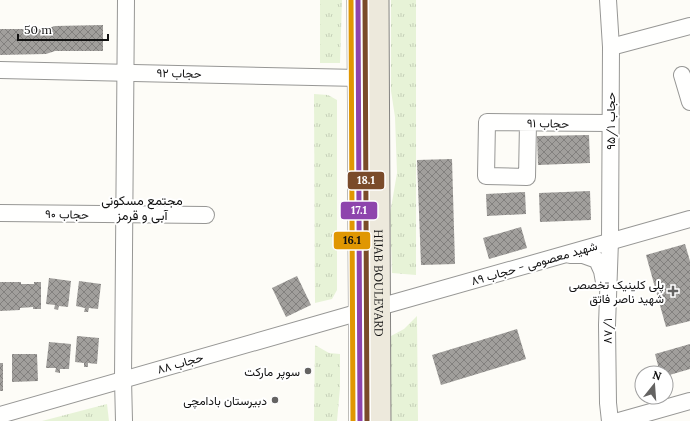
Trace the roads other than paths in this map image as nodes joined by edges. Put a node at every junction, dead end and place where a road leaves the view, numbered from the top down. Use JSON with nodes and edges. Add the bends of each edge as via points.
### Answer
{"nodes":[{"id":1,"x":126,"y":0,"type":"edge"},
{"id":2,"x":358,"y":0,"type":"edge"},
{"id":3,"x":378,"y":0,"type":"edge"},
{"id":4,"x":608,"y":0,"type":"edge"},
{"id":5,"x":690,"y":26,"type":"edge"},
{"id":6,"x":610,"y":47,"type":"junction"},
{"id":7,"x":0,"y":70,"type":"edge"},
{"id":8,"x":125,"y":72,"type":"junction"},
{"id":9,"x":682,"y":75,"type":"dead end"},
{"id":10,"x":359,"y":78,"type":"junction"},
{"id":11,"x":690,"y":102,"type":"edge"},
{"id":12,"x":528,"y":123,"type":"junction"},
{"id":13,"x":610,"y":124,"type":"junction"},
{"id":14,"x":0,"y":213,"type":"edge"},
{"id":15,"x":124,"y":215,"type":"junction"},
{"id":16,"x":206,"y":215,"type":"dead end"},
{"id":17,"x":690,"y":219,"type":"edge"},
{"id":18,"x":610,"y":241,"type":"junction"},
{"id":19,"x":562,"y":255,"type":"junction"},
{"id":20,"x":608,"y":297,"type":"junction"},
{"id":21,"x":369,"y":310,"type":"junction"},
{"id":22,"x":123,"y":379,"type":"junction"},
{"id":23,"x":690,"y":401,"type":"edge"},
{"id":24,"x":0,"y":415,"type":"edge"},
{"id":25,"x":124,"y":421,"type":"edge"},
{"id":26,"x":360,"y":421,"type":"edge"},
{"id":27,"x":380,"y":421,"type":"edge"},
{"id":28,"x":610,"y":421,"type":"edge"},
{"id":29,"x":619,"y":421,"type":"edge"}],
"edges":[{"from":1,"to":8,"type":"street"},
{"from":2,"to":10,"type":"main road","name":"HIJAB BOULEVARD"},
{"from":3,"to":21,"type":"main road","name":"HIJAB BOULEVARD"},
{"from":4,"to":6,"type":"street","name":"حجاب ۹۵/۱"},
{"from":5,"to":6,"type":"street"},
{"from":6,"to":13,"type":"street","name":"حجاب ۹۵/۱"},
{"from":7,"to":8,"type":"street","name":"حجاب ۹۲"},
{"from":8,"to":10,"type":"street","name":"حجاب ۹۲"},
{"from":8,"to":15,"type":"street"},
{"from":9,"to":11,"type":"street"},
{"from":10,"to":21,"type":"main road","name":"HIJAB BOULEVARD"},
{"from":12,"to":12,"type":"street","name":"حجاب ۹۱","via":[[487,122],[486,176],[527,177]]},
{"from":12,"to":13,"type":"street","name":"حجاب ۹۱"},
{"from":13,"to":18,"type":"street","name":"حجاب ۹۵/۱"},
{"from":14,"to":15,"type":"street","name":"حجاب ۹۰"},
{"from":15,"to":16,"type":"street","name":"حجاب ۹۰"},
{"from":15,"to":22,"type":"street"},
{"from":17,"to":18,"type":"street","name":"شهید معصومی - حجاب ۸۹"},
{"from":18,"to":19,"type":"street","name":"شهید معصومی - حجاب ۸۹"},
{"from":18,"to":20,"type":"street","name":"۸۷/۱"},
{"from":19,"to":20,"type":"street","via":[[583,255],[597,260]]},
{"from":19,"to":21,"type":"street","name":"شهید معصومی - حجاب ۸۹"},
{"from":20,"to":28,"type":"street","name":"۸۷/۱"},
{"from":21,"to":22,"type":"street","name":"حجاب ۸۸"},
{"from":21,"to":26,"type":"main road","name":"HIJAB BOULEVARD"},
{"from":21,"to":27,"type":"main road","name":"HIJAB BOULEVARD"},
{"from":22,"to":24,"type":"street","name":"حجاب ۸۸"},
{"from":22,"to":25,"type":"street"},
{"from":23,"to":29,"type":"street"}]}
